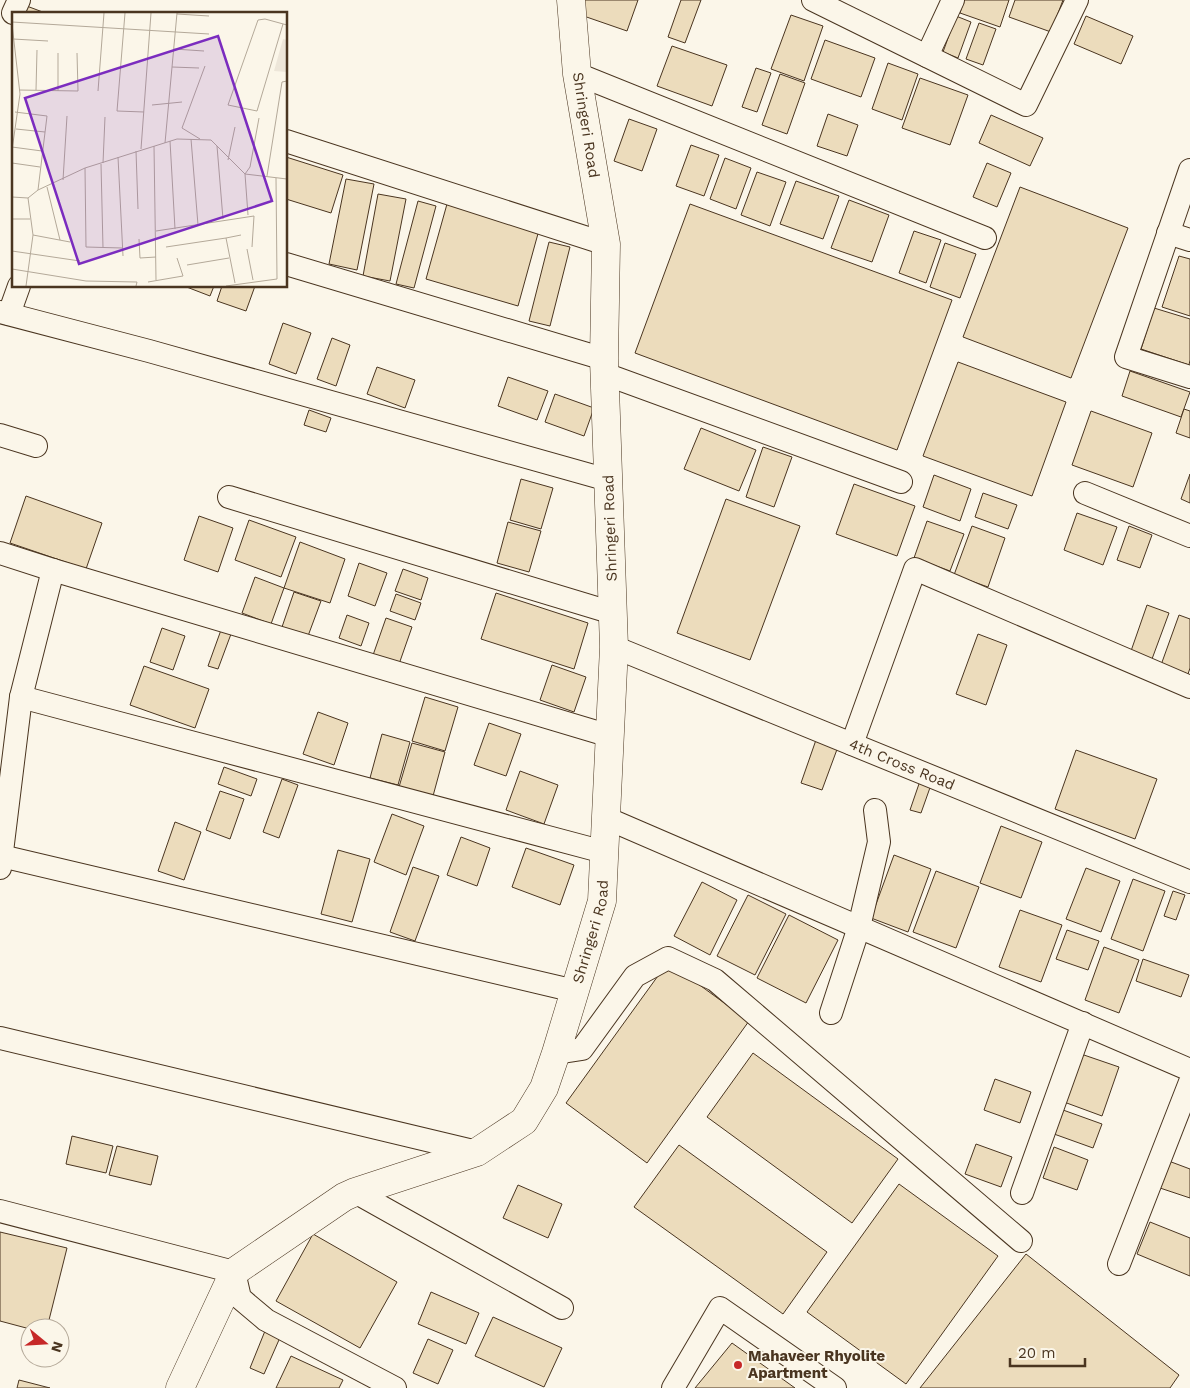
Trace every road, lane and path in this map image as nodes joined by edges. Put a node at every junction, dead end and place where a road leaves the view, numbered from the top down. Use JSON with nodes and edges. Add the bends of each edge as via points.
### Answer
{"nodes":[{"id":1,"x":571,"y":0,"type":"edge"},
{"id":2,"x":814,"y":0,"type":"edge"},
{"id":3,"x":953,"y":0,"type":"edge"},
{"id":4,"x":1077,"y":0,"type":"edge"},
{"id":5,"x":927,"y":56,"type":"junction"},
{"id":6,"x":577,"y":74,"type":"junction"},
{"id":7,"x":288,"y":142,"type":"edge"},
{"id":8,"x":1190,"y":170,"type":"edge"},
{"id":9,"x":1168,"y":233,"type":"junction"},
{"id":10,"x":985,"y":238,"type":"dead end"},
{"id":11,"x":1190,"y":240,"type":"edge"},
{"id":12,"x":606,"y":244,"type":"junction"},
{"id":13,"x":288,"y":265,"type":"edge"},
{"id":14,"x":18,"y":288,"type":"edge"},
{"id":15,"x":5,"y":313,"type":"edge"},
{"id":16,"x":604,"y":366,"type":"junction"},
{"id":17,"x":1190,"y":377,"type":"edge"},
{"id":18,"x":0,"y":435,"type":"edge"},
{"id":19,"x":36,"y":446,"type":"dead end"},
{"id":20,"x":608,"y":480,"type":"junction"},
{"id":21,"x":902,"y":482,"type":"dead end"},
{"id":22,"x":1085,"y":493,"type":"dead end"},
{"id":23,"x":229,"y":497,"type":"dead end"},
{"id":24,"x":1190,"y":536,"type":"edge"},
{"id":25,"x":0,"y":553,"type":"edge"},
{"id":26,"x":53,"y":570,"type":"junction"},
{"id":27,"x":613,"y":613,"type":"junction"},
{"id":28,"x":614,"y":647,"type":"junction"},
{"id":29,"x":1190,"y":687,"type":"edge"},
{"id":30,"x":20,"y":697,"type":"junction"},
{"id":31,"x":610,"y":736,"type":"junction"},
{"id":32,"x":852,"y":744,"type":"junction"},
{"id":33,"x":875,"y":810,"type":"dead end"},
{"id":34,"x":606,"y":818,"type":"junction"},
{"id":35,"x":604,"y":852,"type":"junction"},
{"id":36,"x":1,"y":862,"type":"edge"},
{"id":37,"x":1190,"y":882,"type":"edge"},
{"id":38,"x":859,"y":927,"type":"junction"},
{"id":39,"x":574,"y":991,"type":"junction"},
{"id":40,"x":832,"y":1012,"type":"dead end"},
{"id":41,"x":1083,"y":1023,"type":"junction"},
{"id":42,"x":0,"y":1038,"type":"edge"},
{"id":43,"x":556,"y":1053,"type":"junction"},
{"id":44,"x":1190,"y":1070,"type":"edge"},
{"id":45,"x":1190,"y":1082,"type":"edge"},
{"id":46,"x":477,"y":1152,"type":"junction"},
{"id":47,"x":355,"y":1192,"type":"junction"},
{"id":48,"x":1022,"y":1193,"type":"dead end"},
{"id":49,"x":0,"y":1211,"type":"edge"},
{"id":50,"x":1021,"y":1241,"type":"dead end"},
{"id":51,"x":1119,"y":1264,"type":"dead end"},
{"id":52,"x":234,"y":1272,"type":"junction"},
{"id":53,"x":562,"y":1308,"type":"dead end"},
{"id":54,"x":180,"y":1388,"type":"edge"},
{"id":55,"x":395,"y":1388,"type":"edge"},
{"id":56,"x":673,"y":1388,"type":"edge"},
{"id":57,"x":835,"y":1388,"type":"edge"}],
"edges":[{"from":1,"to":6,"type":"street","name":"Shringeri Road"},
{"from":2,"to":5,"type":"street"},
{"from":3,"to":5,"type":"street"},
{"from":4,"to":5,"type":"street","via":[[1026,105]]},
{"from":6,"to":10,"type":"street"},
{"from":6,"to":12,"type":"street","name":"Shringeri Road"},
{"from":7,"to":12,"type":"street"},
{"from":8,"to":9,"type":"street"},
{"from":9,"to":11,"type":"street"},
{"from":9,"to":17,"type":"street","via":[[1126,357]]},
{"from":12,"to":16,"type":"street","name":"Shringeri Road"},
{"from":13,"to":16,"type":"street"},
{"from":14,"to":15,"type":"street"},
{"from":15,"to":20,"type":"street"},
{"from":16,"to":20,"type":"street","name":"Shringeri Road"},
{"from":16,"to":21,"type":"street"},
{"from":18,"to":19,"type":"street"},
{"from":20,"to":27,"type":"street","name":"Shringeri Road"},
{"from":22,"to":24,"type":"street"},
{"from":23,"to":27,"type":"street"},
{"from":25,"to":26,"type":"street"},
{"from":26,"to":30,"type":"street"},
{"from":26,"to":31,"type":"street"},
{"from":27,"to":28,"type":"street","name":"Shringeri Road"},
{"from":28,"to":31,"type":"street","name":"Shringeri Road"},
{"from":28,"to":32,"type":"street","name":"4th Cross Road"},
{"from":29,"to":32,"type":"street","via":[[915,569]]},
{"from":30,"to":35,"type":"street"},
{"from":30,"to":36,"type":"street"},
{"from":31,"to":34,"type":"street","name":"Shringeri Road"},
{"from":32,"to":37,"type":"street","name":"4th Cross Road"},
{"from":33,"to":38,"type":"street","via":[[880,842]]},
{"from":34,"to":35,"type":"street","name":"Shringeri Road"},
{"from":34,"to":38,"type":"street"},
{"from":35,"to":39,"type":"street","name":"Shringeri Road","via":[[602,901]]},
{"from":36,"to":39,"type":"street"},
{"from":38,"to":40,"type":"street"},
{"from":38,"to":41,"type":"street"},
{"from":39,"to":43,"type":"street","name":"Shringeri Road"},
{"from":41,"to":44,"type":"street"},
{"from":41,"to":48,"type":"street"},
{"from":42,"to":46,"type":"street"},
{"from":43,"to":46,"type":"street","name":"Shringeri Road","via":[[544,1088],[524,1121]]},
{"from":43,"to":50,"type":"street","via":[[582,1050],[635,976],[668,958],[716,980]]},
{"from":45,"to":51,"type":"street"},
{"from":46,"to":47,"type":"street","name":"Shringeri Road"},
{"from":47,"to":52,"type":"street","name":"Shringeri Road"},
{"from":47,"to":53,"type":"street"},
{"from":49,"to":52,"type":"street"},
{"from":52,"to":54,"type":"street"},
{"from":52,"to":55,"type":"street","via":[[240,1298],[266,1320]]},
{"from":56,"to":57,"type":"street","via":[[720,1308]]}]}
